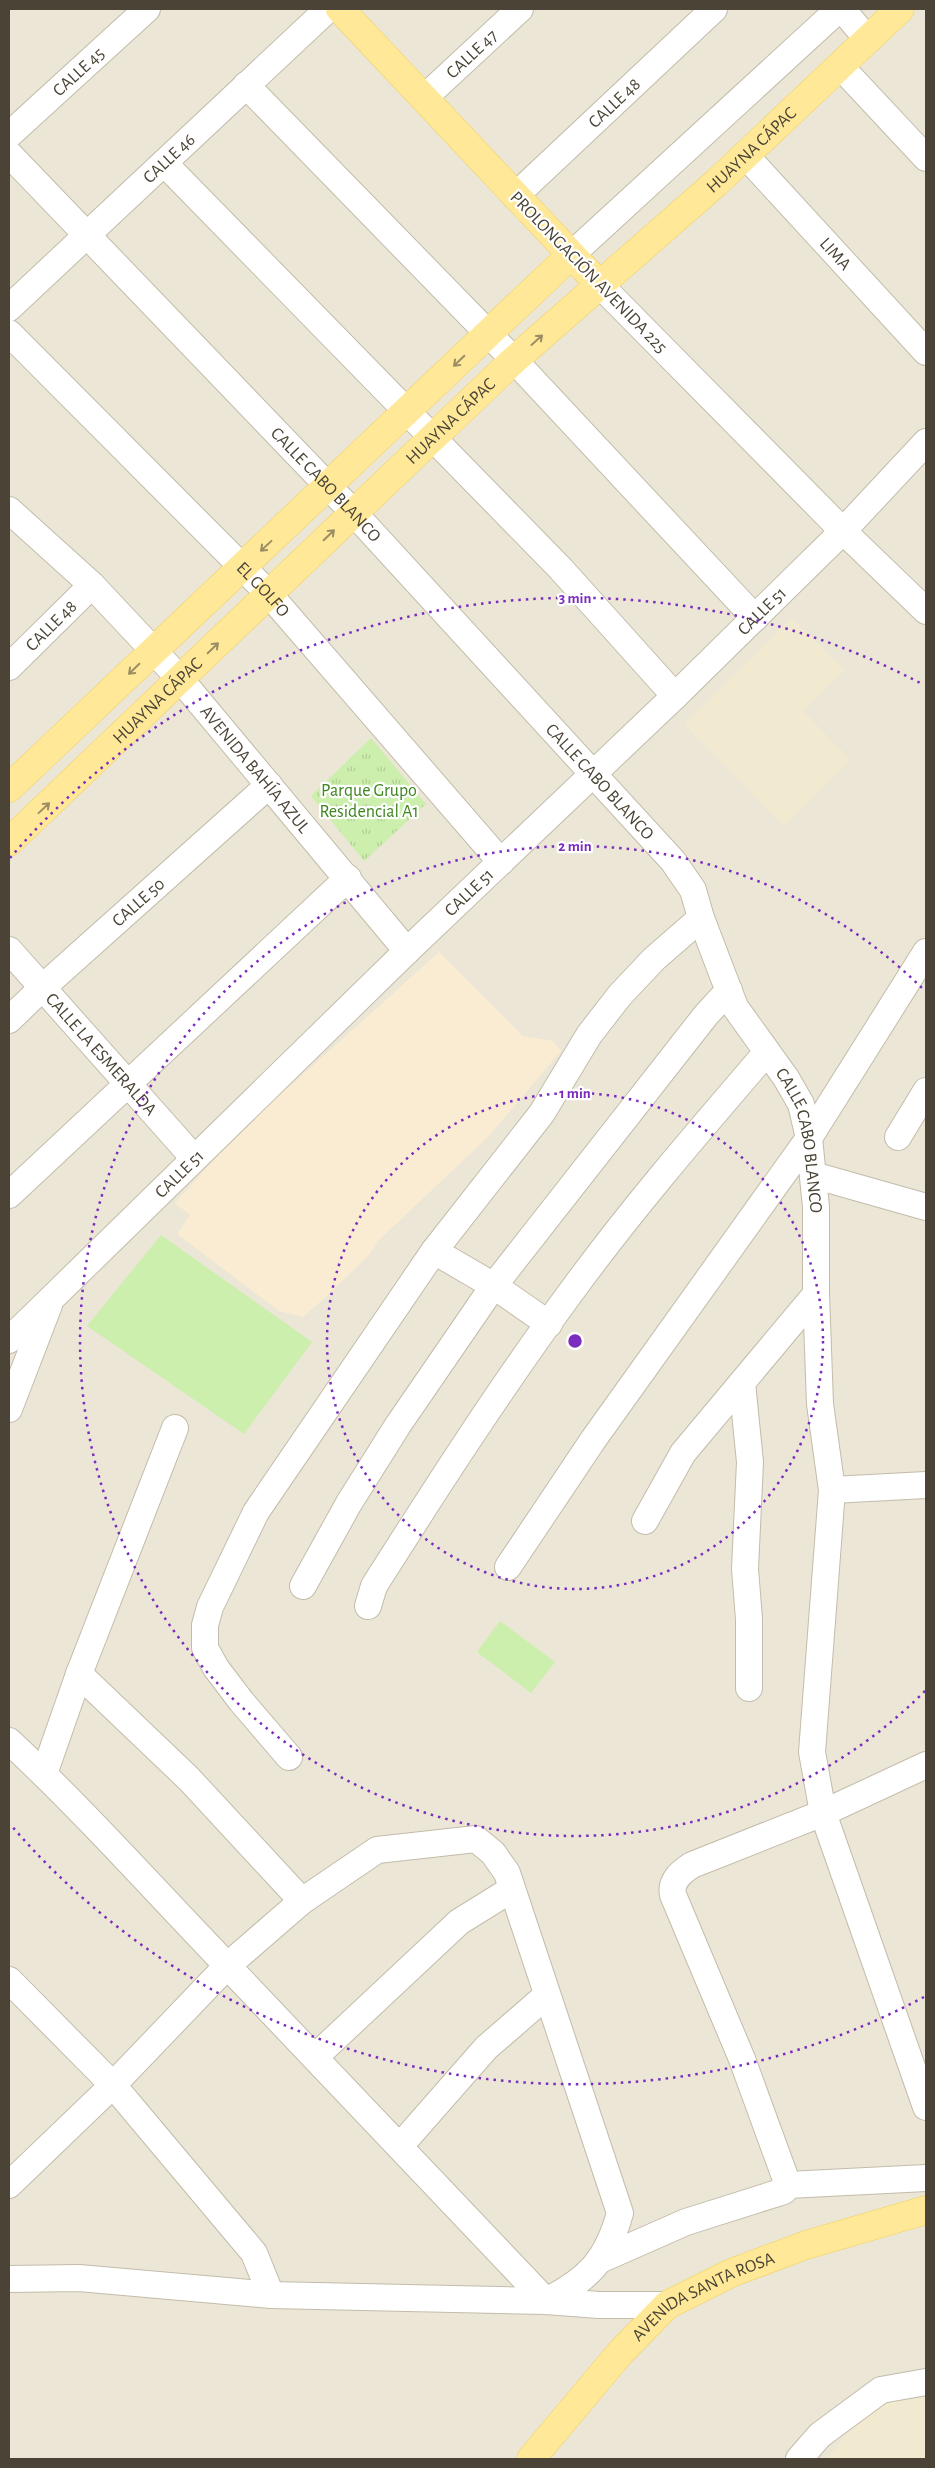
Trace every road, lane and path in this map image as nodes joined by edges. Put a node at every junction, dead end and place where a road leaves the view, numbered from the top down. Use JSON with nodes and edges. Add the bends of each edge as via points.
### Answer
{"nodes":[{"id":1,"x":147,"y":9,"type":"edge"},
{"id":2,"x":328,"y":9,"type":"edge"},
{"id":3,"x":340,"y":9,"type":"edge"},
{"id":4,"x":520,"y":9,"type":"edge"},
{"id":5,"x":714,"y":9,"type":"edge"},
{"id":6,"x":840,"y":9,"type":"edge"},
{"id":7,"x":900,"y":9,"type":"edge"},
{"id":8,"x":868,"y":40,"type":"junction"},
{"id":9,"x":840,"y":67,"type":"junction"},
{"id":10,"x":246,"y":86,"type":"junction"},
{"id":11,"x":424,"y":98,"type":"junction"},
{"id":12,"x":9,"y":135,"type":"edge"},
{"id":13,"x":9,"y":154,"type":"edge"},
{"id":14,"x":745,"y":155,"type":"junction"},
{"id":15,"x":926,"y":158,"type":"edge"},
{"id":16,"x":164,"y":163,"type":"junction"},
{"id":17,"x":515,"y":196,"type":"junction"},
{"id":18,"x":86,"y":236,"type":"junction"},
{"id":19,"x":571,"y":255,"type":"junction"},
{"id":20,"x":599,"y":284,"type":"junction"},
{"id":21,"x":9,"y":308,"type":"edge"},
{"id":22,"x":9,"y":334,"type":"edge"},
{"id":23,"x":488,"y":334,"type":"junction"},
{"id":24,"x":926,"y":352,"type":"edge"},
{"id":25,"x":514,"y":360,"type":"junction"},
{"id":26,"x":408,"y":410,"type":"junction"},
{"id":27,"x":433,"y":436,"type":"junction"},
{"id":28,"x":926,"y":442,"type":"edge"},
{"id":29,"x":329,"y":487,"type":"junction"},
{"id":30,"x":9,"y":510,"type":"edge"},
{"id":31,"x":353,"y":512,"type":"junction"},
{"id":32,"x":842,"y":531,"type":"junction"},
{"id":33,"x":243,"y":568,"type":"junction"},
{"id":34,"x":92,"y":585,"type":"junction"},
{"id":35,"x":268,"y":593,"type":"junction"},
{"id":36,"x":926,"y":611,"type":"edge"},
{"id":37,"x":755,"y":618,"type":"junction"},
{"id":38,"x":154,"y":650,"type":"junction"},
{"id":39,"x":9,"y":667,"type":"edge"},
{"id":40,"x":180,"y":680,"type":"junction"},
{"id":41,"x":675,"y":696,"type":"junction"},
{"id":42,"x":593,"y":776,"type":"junction"},
{"id":43,"x":269,"y":785,"type":"junction"},
{"id":44,"x":9,"y":788,"type":"edge"},
{"id":45,"x":9,"y":842,"type":"edge"},
{"id":46,"x":501,"y":862,"type":"junction"},
{"id":47,"x":348,"y":878,"type":"junction"},
{"id":48,"x":701,"y":918,"type":"junction"},
{"id":49,"x":9,"y":950,"type":"edge"},
{"id":50,"x":407,"y":951,"type":"junction"},
{"id":51,"x":924,"y":959,"type":"edge"},
{"id":52,"x":42,"y":988,"type":"junction"},
{"id":53,"x":728,"y":990,"type":"junction"},
{"id":54,"x":9,"y":1020,"type":"edge"},
{"id":55,"x":766,"y":1054,"type":"junction"},
{"id":56,"x":128,"y":1083,"type":"junction"},
{"id":57,"x":926,"y":1091,"type":"edge"},
{"id":58,"x":898,"y":1137,"type":"dead end"},
{"id":59,"x":809,"y":1138,"type":"junction"},
{"id":60,"x":193,"y":1157,"type":"junction"},
{"id":61,"x":813,"y":1175,"type":"junction"},
{"id":62,"x":9,"y":1195,"type":"edge"},
{"id":63,"x":926,"y":1207,"type":"edge"},
{"id":64,"x":434,"y":1251,"type":"junction"},
{"id":65,"x":494,"y":1286,"type":"junction"},
{"id":66,"x":816,"y":1294,"type":"junction"},
{"id":67,"x":52,"y":1297,"type":"junction"},
{"id":68,"x":549,"y":1324,"type":"junction"},
{"id":69,"x":9,"y":1340,"type":"edge"},
{"id":70,"x":14,"y":1374,"type":"edge"},
{"id":71,"x":742,"y":1383,"type":"junction"},
{"id":72,"x":9,"y":1409,"type":"edge"},
{"id":73,"x":175,"y":1428,"type":"dead end"},
{"id":74,"x":926,"y":1485,"type":"edge"},
{"id":75,"x":832,"y":1490,"type":"junction"},
{"id":76,"x":645,"y":1521,"type":"dead end"},
{"id":77,"x":508,"y":1568,"type":"dead end"},
{"id":78,"x":303,"y":1586,"type":"dead end"},
{"id":79,"x":368,"y":1606,"type":"dead end"},
{"id":80,"x":80,"y":1674,"type":"junction"},
{"id":81,"x":749,"y":1688,"type":"dead end"},
{"id":82,"x":9,"y":1741,"type":"edge"},
{"id":83,"x":290,"y":1757,"type":"dead end"},
{"id":84,"x":926,"y":1765,"type":"edge"},
{"id":85,"x":44,"y":1774,"type":"junction"},
{"id":86,"x":823,"y":1813,"type":"junction"},
{"id":87,"x":512,"y":1889,"type":"junction"},
{"id":88,"x":302,"y":1901,"type":"junction"},
{"id":89,"x":227,"y":1966,"type":"junction"},
{"id":90,"x":9,"y":1980,"type":"edge"},
{"id":91,"x":547,"y":1995,"type":"junction"},
{"id":92,"x":315,"y":2057,"type":"junction"},
{"id":93,"x":113,"y":2085,"type":"junction"},
{"id":94,"x":926,"y":2107,"type":"edge"},
{"id":95,"x":400,"y":2146,"type":"junction"},
{"id":96,"x":926,"y":2178,"type":"edge"},
{"id":97,"x":788,"y":2184,"type":"junction"},
{"id":98,"x":9,"y":2185,"type":"edge"},
{"id":99,"x":926,"y":2210,"type":"edge"},
{"id":100,"x":602,"y":2259,"type":"junction"},
{"id":101,"x":9,"y":2279,"type":"edge"},
{"id":102,"x":271,"y":2294,"type":"junction"},
{"id":103,"x":546,"y":2301,"type":"junction"},
{"id":104,"x":667,"y":2305,"type":"junction"},
{"id":105,"x":926,"y":2382,"type":"edge"},
{"id":106,"x":531,"y":2459,"type":"edge"},
{"id":107,"x":799,"y":2459,"type":"edge"}],
"edges":[{"from":1,"to":12,"type":"street","name":"CALLE 45"},
{"from":2,"to":10,"type":"street","name":"CALLE 46"},
{"from":3,"to":11,"type":"main road","name":"PROLONGACIÓN AVENIDA 225"},
{"from":4,"to":11,"type":"street","name":"CALLE 47"},
{"from":5,"to":17,"type":"street","name":"CALLE 48"},
{"from":6,"to":8,"type":"street"},
{"from":6,"to":19,"type":"street","name":"HUAYNA CÁPAC"},
{"from":7,"to":8,"type":"main road","name":"HUAYNA CÁPAC"},
{"from":8,"to":9,"type":"main road","name":"HUAYNA CÁPAC"},
{"from":9,"to":14,"type":"main road","name":"HUAYNA CÁPAC"},
{"from":9,"to":15,"type":"street"},
{"from":10,"to":16,"type":"street","name":"CALLE 46"},
{"from":10,"to":23,"type":"street"},
{"from":11,"to":17,"type":"main road","name":"PROLONGACIÓN AVENIDA 225"},
{"from":13,"to":18,"type":"street","name":"CALLE CABO BLANCO"},
{"from":14,"to":20,"type":"main road","name":"HUAYNA CÁPAC"},
{"from":14,"to":24,"type":"street","name":"LIMA"},
{"from":16,"to":18,"type":"street","name":"CALLE 46"},
{"from":16,"to":26,"type":"street"},
{"from":17,"to":19,"type":"main road","name":"PROLONGACIÓN AVENIDA 225"},
{"from":18,"to":21,"type":"street","name":"CALLE 46"},
{"from":18,"to":29,"type":"street","name":"CALLE CABO BLANCO"},
{"from":19,"to":20,"type":"main road","name":"PROLONGACIÓN AVENIDA 225"},
{"from":19,"to":23,"type":"main road","name":"HUAYNA CÁPAC"},
{"from":25,"to":20,"type":"main road","name":"HUAYNA CÁPAC","one_way":true},
{"from":20,"to":32,"type":"street","name":"PROLONGACIÓN AVENIDA 225"},
{"from":22,"to":33,"type":"street","name":"EL GOLFO"},
{"from":23,"to":25,"type":"street"},
{"from":23,"to":26,"type":"main road","name":"HUAYNA CÁPAC","one_way":true},
{"from":25,"to":27,"type":"main road","name":"HUAYNA CÁPAC"},
{"from":25,"to":37,"type":"street"},
{"from":26,"to":27,"type":"street"},
{"from":26,"to":29,"type":"main road","name":"HUAYNA CÁPAC"},
{"from":27,"to":31,"type":"main road","name":"HUAYNA CÁPAC"},
{"from":27,"to":41,"type":"street","via":[[560,568]]},
{"from":28,"to":32,"type":"street","name":"CALLE 51"},
{"from":29,"to":31,"type":"street","name":"CALLE CABO BLANCO"},
{"from":29,"to":33,"type":"main road","name":"HUAYNA CÁPAC","one_way":true},
{"from":30,"to":34,"type":"street","name":"AVENIDA BAHÍA AZUL"},
{"from":35,"to":31,"type":"main road","name":"HUAYNA CÁPAC","one_way":true},
{"from":31,"to":42,"type":"street","name":"CALLE CABO BLANCO"},
{"from":32,"to":36,"type":"street","name":"PROLONGACIÓN AVENIDA 225"},
{"from":32,"to":37,"type":"street","name":"CALLE 51"},
{"from":33,"to":35,"type":"street","name":"EL GOLFO"},
{"from":33,"to":38,"type":"main road","name":"HUAYNA CÁPAC"},
{"from":34,"to":38,"type":"street","name":"AVENIDA BAHÍA AZUL"},
{"from":34,"to":39,"type":"street","name":"CALLE 48"},
{"from":40,"to":35,"type":"main road","name":"HUAYNA CÁPAC","one_way":true},
{"from":35,"to":46,"type":"street","name":"EL GOLFO"},
{"from":37,"to":41,"type":"street","name":"CALLE 51"},
{"from":38,"to":40,"type":"street","name":"AVENIDA BAHÍA AZUL"},
{"from":38,"to":44,"type":"main road","name":"HUAYNA CÁPAC","one_way":true},
{"from":40,"to":43,"type":"street","name":"AVENIDA BAHÍA AZUL"},
{"from":45,"to":40,"type":"main road","name":"HUAYNA CÁPAC","one_way":true},
{"from":41,"to":42,"type":"street","name":"CALLE 51"},
{"from":42,"to":46,"type":"street","name":"CALLE 51"},
{"from":42,"to":48,"type":"street","name":"CALLE CABO BLANCO","via":[[673,861],[693,890]]},
{"from":43,"to":47,"type":"street","name":"AVENIDA BAHÍA AZUL"},
{"from":43,"to":52,"type":"street","name":"CALLE 50"},
{"from":46,"to":50,"type":"street","name":"CALLE 51"},
{"from":47,"to":50,"type":"street","name":"AVENIDA BAHÍA AZUL"},
{"from":47,"to":56,"type":"street"},
{"from":48,"to":53,"type":"street","name":"CALLE CABO BLANCO"},
{"from":48,"to":64,"type":"street","via":[[654,959],[620,995],[590,1035],[542,1113]]},
{"from":49,"to":52,"type":"street","name":"CALLE LA ESMERALDA"},
{"from":50,"to":60,"type":"street","name":"CALLE 51"},
{"from":51,"to":59,"type":"street"},
{"from":52,"to":54,"type":"street","name":"CALLE 50"},
{"from":52,"to":56,"type":"street","name":"CALLE LA ESMERALDA"},
{"from":53,"to":55,"type":"street","name":"CALLE CABO BLANCO"},
{"from":53,"to":65,"type":"street"},
{"from":55,"to":59,"type":"street","name":"CALLE CABO BLANCO","via":[[786,1078],[801,1104]]},
{"from":55,"to":68,"type":"street","via":[[629,1216]]},
{"from":56,"to":60,"type":"street","name":"CALLE LA ESMERALDA"},
{"from":56,"to":62,"type":"street"},
{"from":57,"to":58,"type":"street"},
{"from":59,"to":61,"type":"street","name":"CALLE CABO BLANCO"},
{"from":59,"to":77,"type":"street","via":[[593,1440]]},
{"from":60,"to":67,"type":"street","name":"CALLE 51"},
{"from":61,"to":63,"type":"street"},
{"from":61,"to":66,"type":"street","name":"CALLE CABO BLANCO"},
{"from":64,"to":65,"type":"street"},
{"from":64,"to":83,"type":"street","via":[[256,1512],[210,1607],[205,1625],[205,1648],[241,1701]]},
{"from":65,"to":68,"type":"street"},
{"from":65,"to":78,"type":"street","via":[[398,1424]]},
{"from":66,"to":71,"type":"street"},
{"from":66,"to":75,"type":"street","name":"CALLE CABO BLANCO","via":[[820,1404]]},
{"from":67,"to":69,"type":"street","name":"CALLE 51"},
{"from":67,"to":70,"type":"street"},
{"from":68,"to":79,"type":"street","via":[[458,1453],[374,1586]]},
{"from":70,"to":72,"type":"street"},
{"from":71,"to":76,"type":"street","via":[[682,1453]]},
{"from":71,"to":81,"type":"street","via":[[750,1462],[745,1569]]},
{"from":73,"to":80,"type":"street"},
{"from":74,"to":75,"type":"street"},
{"from":75,"to":86,"type":"street","name":"CALLE CABO BLANCO","via":[[812,1752]]},
{"from":80,"to":85,"type":"street"},
{"from":80,"to":88,"type":"street","via":[[189,1779]]},
{"from":82,"to":85,"type":"street"},
{"from":84,"to":86,"type":"street"},
{"from":85,"to":89,"type":"street"},
{"from":86,"to":94,"type":"street","name":"CALLE CABO BLANCO"},
{"from":86,"to":97,"type":"street","via":[[692,1865],[683,1871],[672,1888],[742,2059]]},
{"from":87,"to":88,"type":"street","via":[[507,1873],[493,1853],[476,1839],[377,1850]]},
{"from":87,"to":91,"type":"street"},
{"from":87,"to":92,"type":"street","via":[[459,1922]]},
{"from":88,"to":89,"type":"street"},
{"from":89,"to":92,"type":"street"},
{"from":89,"to":93,"type":"street"},
{"from":90,"to":93,"type":"street"},
{"from":91,"to":95,"type":"street","via":[[486,2048]]},
{"from":91,"to":100,"type":"street","via":[[620,2213],[613,2239]]},
{"from":92,"to":95,"type":"street"},
{"from":93,"to":98,"type":"street"},
{"from":93,"to":102,"type":"street","via":[[254,2252]]},
{"from":95,"to":103,"type":"street"},
{"from":96,"to":97,"type":"street"},
{"from":97,"to":100,"type":"street","via":[[784,2191],[686,2222]]},
{"from":99,"to":104,"type":"main road","name":"AVENIDA SANTA ROSA","via":[[806,2245],[730,2273]]},
{"from":100,"to":103,"type":"street","via":[[568,2290]]},
{"from":101,"to":102,"type":"street","via":[[79,2278]]},
{"from":102,"to":103,"type":"street"},
{"from":103,"to":104,"type":"street"},
{"from":104,"to":106,"type":"main road","name":"AVENIDA SANTA ROSA","via":[[620,2353]]},
{"from":105,"to":107,"type":"street","via":[[881,2390],[820,2435]]}]}
